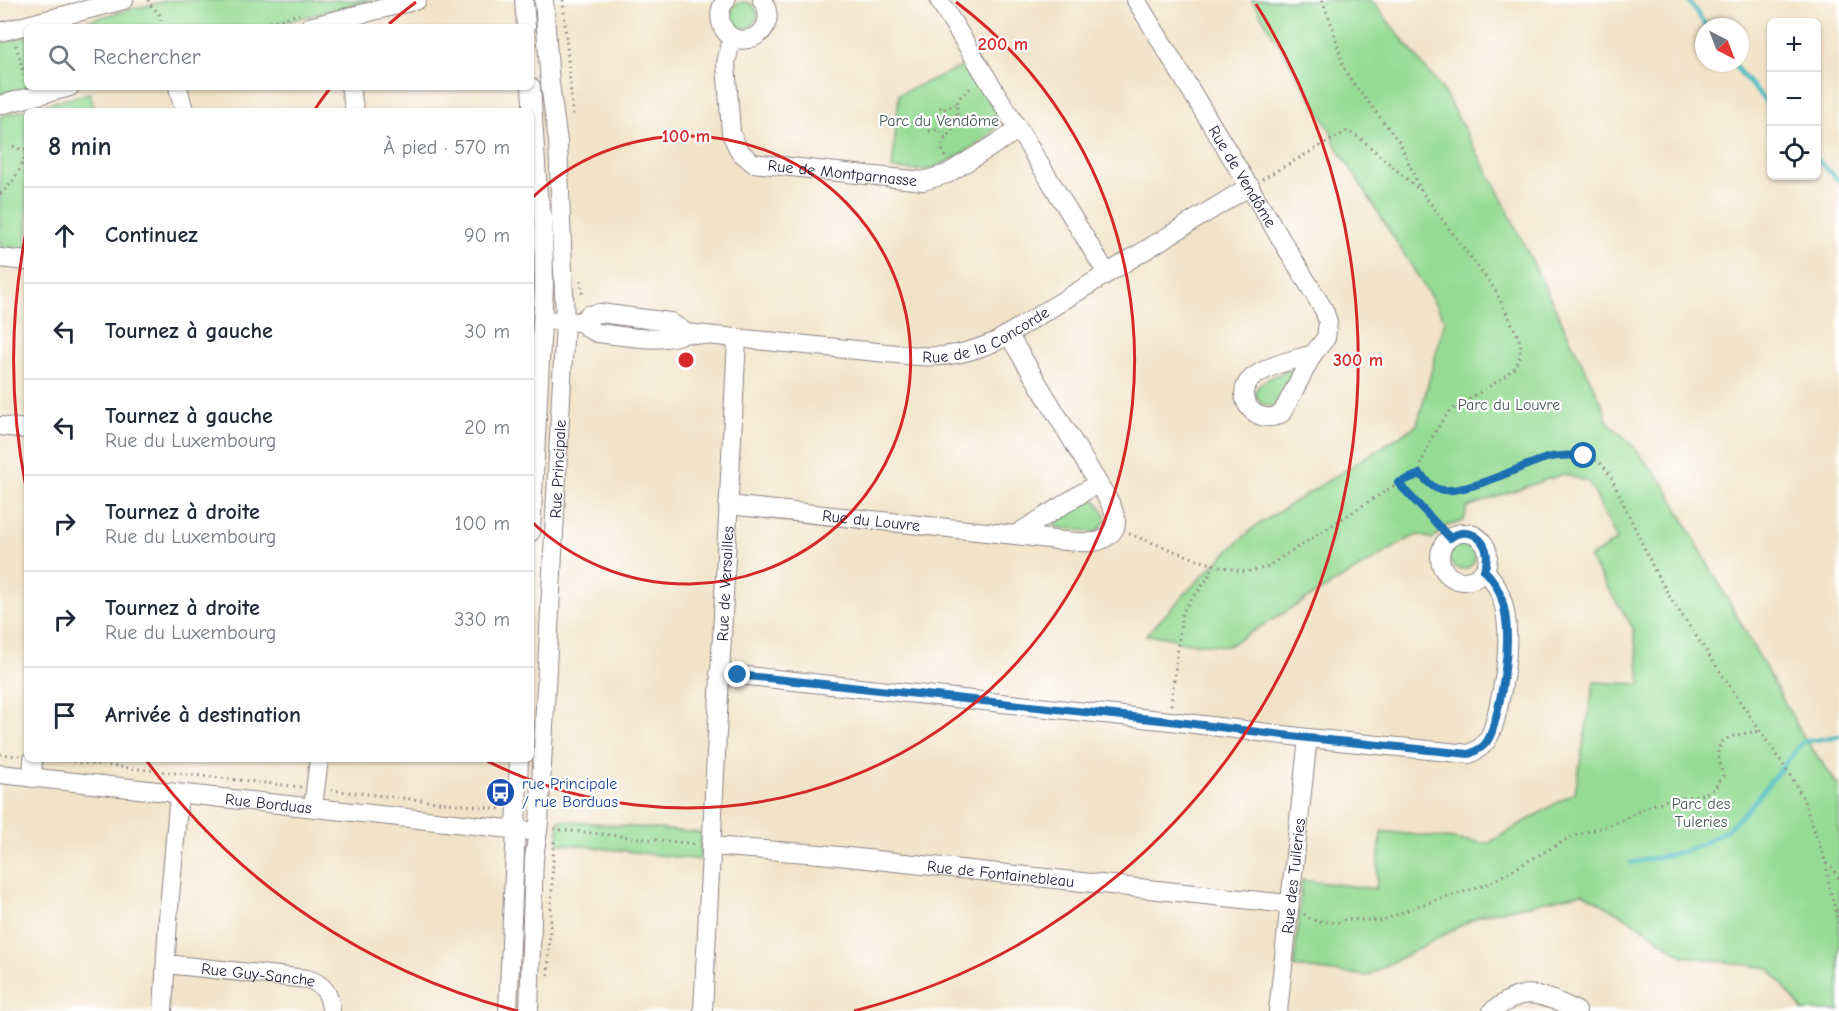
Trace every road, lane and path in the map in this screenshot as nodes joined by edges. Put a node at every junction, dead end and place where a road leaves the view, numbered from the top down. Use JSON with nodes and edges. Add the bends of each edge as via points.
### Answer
{"nodes":[{"id":1,"x":124,"y":0,"type":"edge"},
{"id":2,"x":148,"y":0,"type":"edge"},
{"id":3,"x":417,"y":0,"type":"edge"},
{"id":4,"x":524,"y":0,"type":"edge"},
{"id":5,"x":544,"y":0,"type":"edge"},
{"id":6,"x":726,"y":0,"type":"edge"},
{"id":7,"x":762,"y":0,"type":"edge"},
{"id":8,"x":939,"y":0,"type":"edge"},
{"id":9,"x":1136,"y":0,"type":"edge"},
{"id":10,"x":1322,"y":0,"type":"edge"},
{"id":11,"x":30,"y":24,"type":"edge"},
{"id":12,"x":162,"y":24,"type":"edge"},
{"id":13,"x":337,"y":24,"type":"edge"},
{"id":14,"x":526,"y":24,"type":"edge"},
{"id":15,"x":24,"y":25,"type":"edge"},
{"id":16,"x":6,"y":30,"type":"edge"},
{"id":17,"x":732,"y":37,"type":"junction"},
{"id":18,"x":24,"y":79,"type":"edge"},
{"id":19,"x":977,"y":85,"type":"dead end"},
{"id":20,"x":58,"y":90,"type":"edge"},
{"id":21,"x":178,"y":90,"type":"edge"},
{"id":22,"x":351,"y":90,"type":"edge"},
{"id":23,"x":531,"y":90,"type":"edge"},
{"id":24,"x":957,"y":104,"type":"junction"},
{"id":25,"x":0,"y":105,"type":"edge"},
{"id":26,"x":940,"y":107,"type":"dead end"},
{"id":27,"x":183,"y":108,"type":"edge"},
{"id":28,"x":354,"y":108,"type":"edge"},
{"id":29,"x":532,"y":108,"type":"edge"},
{"id":30,"x":1018,"y":130,"type":"junction"},
{"id":31,"x":929,"y":131,"type":"dead end"},
{"id":32,"x":534,"y":133,"type":"edge"},
{"id":33,"x":945,"y":138,"type":"junction"},
{"id":34,"x":13,"y":146,"type":"dead end"},
{"id":35,"x":24,"y":150,"type":"edge"},
{"id":36,"x":24,"y":159,"type":"edge"},
{"id":37,"x":948,"y":162,"type":"dead end"},
{"id":38,"x":1254,"y":183,"type":"junction"},
{"id":39,"x":1420,"y":191,"type":"junction"},
{"id":40,"x":0,"y":194,"type":"edge"},
{"id":41,"x":0,"y":258,"type":"edge"},
{"id":42,"x":24,"y":261,"type":"edge"},
{"id":43,"x":1106,"y":272,"type":"junction"},
{"id":44,"x":543,"y":320,"type":"junction"},
{"id":45,"x":573,"y":321,"type":"junction"},
{"id":46,"x":1008,"y":334,"type":"junction"},
{"id":47,"x":737,"y":338,"type":"junction"},
{"id":48,"x":1313,"y":354,"type":"dead end"},
{"id":49,"x":0,"y":426,"type":"edge"},
{"id":50,"x":24,"y":429,"type":"edge"},
{"id":51,"x":534,"y":473,"type":"edge"},
{"id":52,"x":1420,"y":474,"type":"junction"},
{"id":53,"x":1098,"y":483,"type":"junction"},
{"id":54,"x":1398,"y":483,"type":"junction"},
{"id":55,"x":728,"y":505,"type":"junction"},
{"id":56,"x":1124,"y":532,"type":"dead end"},
{"id":57,"x":1015,"y":535,"type":"junction"},
{"id":58,"x":1450,"y":538,"type":"junction"},
{"id":59,"x":1213,"y":564,"type":"junction"},
{"id":60,"x":1484,"y":570,"type":"junction"},
{"id":61,"x":719,"y":673,"type":"junction"},
{"id":62,"x":1171,"y":711,"type":"dead end"},
{"id":63,"x":1759,"y":731,"type":"junction"},
{"id":64,"x":1308,"y":738,"type":"junction"},
{"id":65,"x":0,"y":754,"type":"edge"},
{"id":66,"x":24,"y":758,"type":"edge"},
{"id":67,"x":27,"y":762,"type":"edge"},
{"id":68,"x":78,"y":762,"type":"edge"},
{"id":69,"x":319,"y":762,"type":"edge"},
{"id":70,"x":519,"y":762,"type":"edge"},
{"id":71,"x":0,"y":774,"type":"edge"},
{"id":72,"x":32,"y":778,"type":"junction"},
{"id":73,"x":299,"y":787,"type":"dead end"},
{"id":74,"x":331,"y":790,"type":"dead end"},
{"id":75,"x":179,"y":794,"type":"junction"},
{"id":76,"x":313,"y":807,"type":"junction"},
{"id":77,"x":494,"y":808,"type":"dead end"},
{"id":78,"x":516,"y":830,"type":"junction"},
{"id":79,"x":546,"y":830,"type":"junction"},
{"id":80,"x":706,"y":846,"type":"junction"},
{"id":81,"x":1826,"y":863,"type":"junction"},
{"id":82,"x":1839,"y":879,"type":"edge"},
{"id":83,"x":1294,"y":908,"type":"junction"},
{"id":84,"x":1352,"y":913,"type":"dead end"},
{"id":85,"x":1352,"y":919,"type":"junction"},
{"id":86,"x":1325,"y":922,"type":"junction"},
{"id":87,"x":1839,"y":922,"type":"edge"},
{"id":88,"x":1325,"y":930,"type":"dead end"},
{"id":89,"x":166,"y":964,"type":"junction"},
{"id":90,"x":163,"y":1011,"type":"edge"},
{"id":91,"x":331,"y":1011,"type":"edge"},
{"id":92,"x":508,"y":1011,"type":"edge"},
{"id":93,"x":529,"y":1011,"type":"edge"},
{"id":94,"x":703,"y":1011,"type":"edge"},
{"id":95,"x":1278,"y":1011,"type":"edge"},
{"id":96,"x":1492,"y":1011,"type":"edge"},
{"id":97,"x":1577,"y":1011,"type":"edge"}],
"edges":[{"from":1,"to":11,"type":"street"},
{"from":2,"to":12,"type":"path"},
{"from":3,"to":13,"type":"street"},
{"from":4,"to":14,"type":"street"},
{"from":5,"to":45,"type":"street","name":"Rue Principale"},
{"from":6,"to":17,"type":"street","via":[[720,19]]},
{"from":7,"to":17,"type":"street","via":[[768,16],[762,32],[748,40]]},
{"from":8,"to":30,"type":"street"},
{"from":9,"to":38,"type":"street","name":"Rue de Vendôme"},
{"from":10,"to":39,"type":"path","via":[[1343,66],[1400,143]]},
{"from":15,"to":16,"type":"street"},
{"from":16,"to":18,"type":"path"},
{"from":17,"to":30,"type":"street","name":"Rue de Montparnasse","via":[[726,63],[731,133],[739,152],[753,163],[933,180]]},
{"from":19,"to":24,"type":"path","via":[[959,96]]},
{"from":20,"to":25,"type":"street"},
{"from":21,"to":27,"type":"street"},
{"from":22,"to":28,"type":"street"},
{"from":23,"to":29,"type":"street","name":"Rue Principale"},
{"from":24,"to":26,"type":"path","via":[[942,110]]},
{"from":24,"to":33,"type":"path","via":[[958,123]]},
{"from":30,"to":43,"type":"street"},
{"from":31,"to":33,"type":"path","via":[[938,130]]},
{"from":32,"to":44,"type":"street","name":"Rue Principale","via":[[543,218]]},
{"from":33,"to":37,"type":"path","via":[[942,151]]},
{"from":34,"to":35,"type":"path"},
{"from":36,"to":40,"type":"path","via":[[14,179]]},
{"from":38,"to":39,"type":"path","via":[[1347,131]]},
{"from":38,"to":43,"type":"street","name":"Rue de la Concorde"},
{"from":38,"to":48,"type":"street","name":"Rue de Vendôme","via":[[1324,310],[1328,331]]},
{"from":39,"to":52,"type":"path","via":[[1495,290],[1521,347],[1514,368],[1461,403],[1440,424]]},
{"from":41,"to":42,"type":"street"},
{"from":43,"to":46,"type":"street","name":"Rue de la Concorde"},
{"from":44,"to":45,"type":"street","name":"Rue de la Concorde"},
{"from":44,"to":51,"type":"street","name":"Rue Principale"},
{"from":45,"to":47,"type":"street","name":"Rue de la Concorde","via":[[608,334],[667,339],[686,333]]},
{"from":45,"to":79,"type":"street","name":"Rue Principale"},
{"from":46,"to":47,"type":"street","name":"Rue de la Concorde","via":[[961,354],[937,357]]},
{"from":46,"to":53,"type":"street","name":"Rue du Louvre"},
{"from":47,"to":55,"type":"street","name":"Rue de Versailles"},
{"from":49,"to":50,"type":"street"},
{"from":52,"to":54,"type":"path"},
{"from":52,"to":63,"type":"path","via":[[1438,489],[1449,490],[1561,456],[1584,456],[1603,466],[1671,599]]},
{"from":53,"to":57,"type":"street"},
{"from":53,"to":57,"type":"street","name":"Rue du Louvre","via":[[1116,520],[1112,532],[1102,540]]},
{"from":54,"to":58,"type":"path"},
{"from":54,"to":59,"type":"path","via":[[1265,568],[1246,572]]},
{"from":55,"to":57,"type":"street","name":"Rue du Louvre"},
{"from":55,"to":61,"type":"street","name":"Rue de Versailles"},
{"from":56,"to":59,"type":"path"},
{"from":58,"to":60,"type":"street","via":[[1469,534],[1482,542],[1488,555]]},
{"from":58,"to":60,"type":"street","via":[[1440,554],[1440,562],[1449,576],[1464,582]]},
{"from":59,"to":62,"type":"path","via":[[1211,575],[1187,602],[1182,614]]},
{"from":60,"to":64,"type":"street","via":[[1501,598],[1507,640],[1506,676],[1485,744],[1475,752],[1463,753]]},
{"from":61,"to":64,"type":"street"},
{"from":61,"to":80,"type":"street","name":"Rue de Versailles"},
{"from":63,"to":81,"type":"path","via":[[1803,798]]},
{"from":63,"to":85,"type":"path","via":[[1720,743],[1723,776],[1715,788],[1704,794],[1664,801],[1582,833],[1478,888],[1382,921]]},
{"from":64,"to":83,"type":"street","name":"Rue des Tuileries"},
{"from":65,"to":66,"type":"path"},
{"from":67,"to":72,"type":"street"},
{"from":68,"to":73,"type":"path","name":"Rue Borduas"},
{"from":69,"to":76,"type":"street"},
{"from":70,"to":78,"type":"street"},
{"from":71,"to":72,"type":"street","name":"Rue Borduas"},
{"from":72,"to":75,"type":"street","name":"Rue Borduas"},
{"from":74,"to":77,"type":"path","name":"Rue Borduas"},
{"from":75,"to":76,"type":"street","name":"Rue Borduas"},
{"from":75,"to":89,"type":"street"},
{"from":76,"to":78,"type":"street","name":"Rue Borduas"},
{"from":78,"to":79,"type":"street","name":"Rue Borduas"},
{"from":78,"to":92,"type":"street"},
{"from":79,"to":80,"type":"path"},
{"from":79,"to":93,"type":"street","name":"Rue Principale","via":[[534,858]]},
{"from":80,"to":83,"type":"street","name":"Rue de Fontainebleau","via":[[820,854]]},
{"from":80,"to":94,"type":"street","name":"Rue de Versailles"},
{"from":81,"to":82,"type":"path"},
{"from":81,"to":87,"type":"path"},
{"from":83,"to":86,"type":"path","via":[[1312,920]]},
{"from":83,"to":95,"type":"street","name":"Rue des Tuileries"},
{"from":84,"to":85,"type":"path"},
{"from":85,"to":86,"type":"path"},
{"from":86,"to":88,"type":"path"},
{"from":89,"to":90,"type":"street"},
{"from":89,"to":91,"type":"street","name":"Rue Guy-Sanche","via":[[318,982],[326,990]]},
{"from":96,"to":97,"type":"street","via":[[1528,994]]}]}
